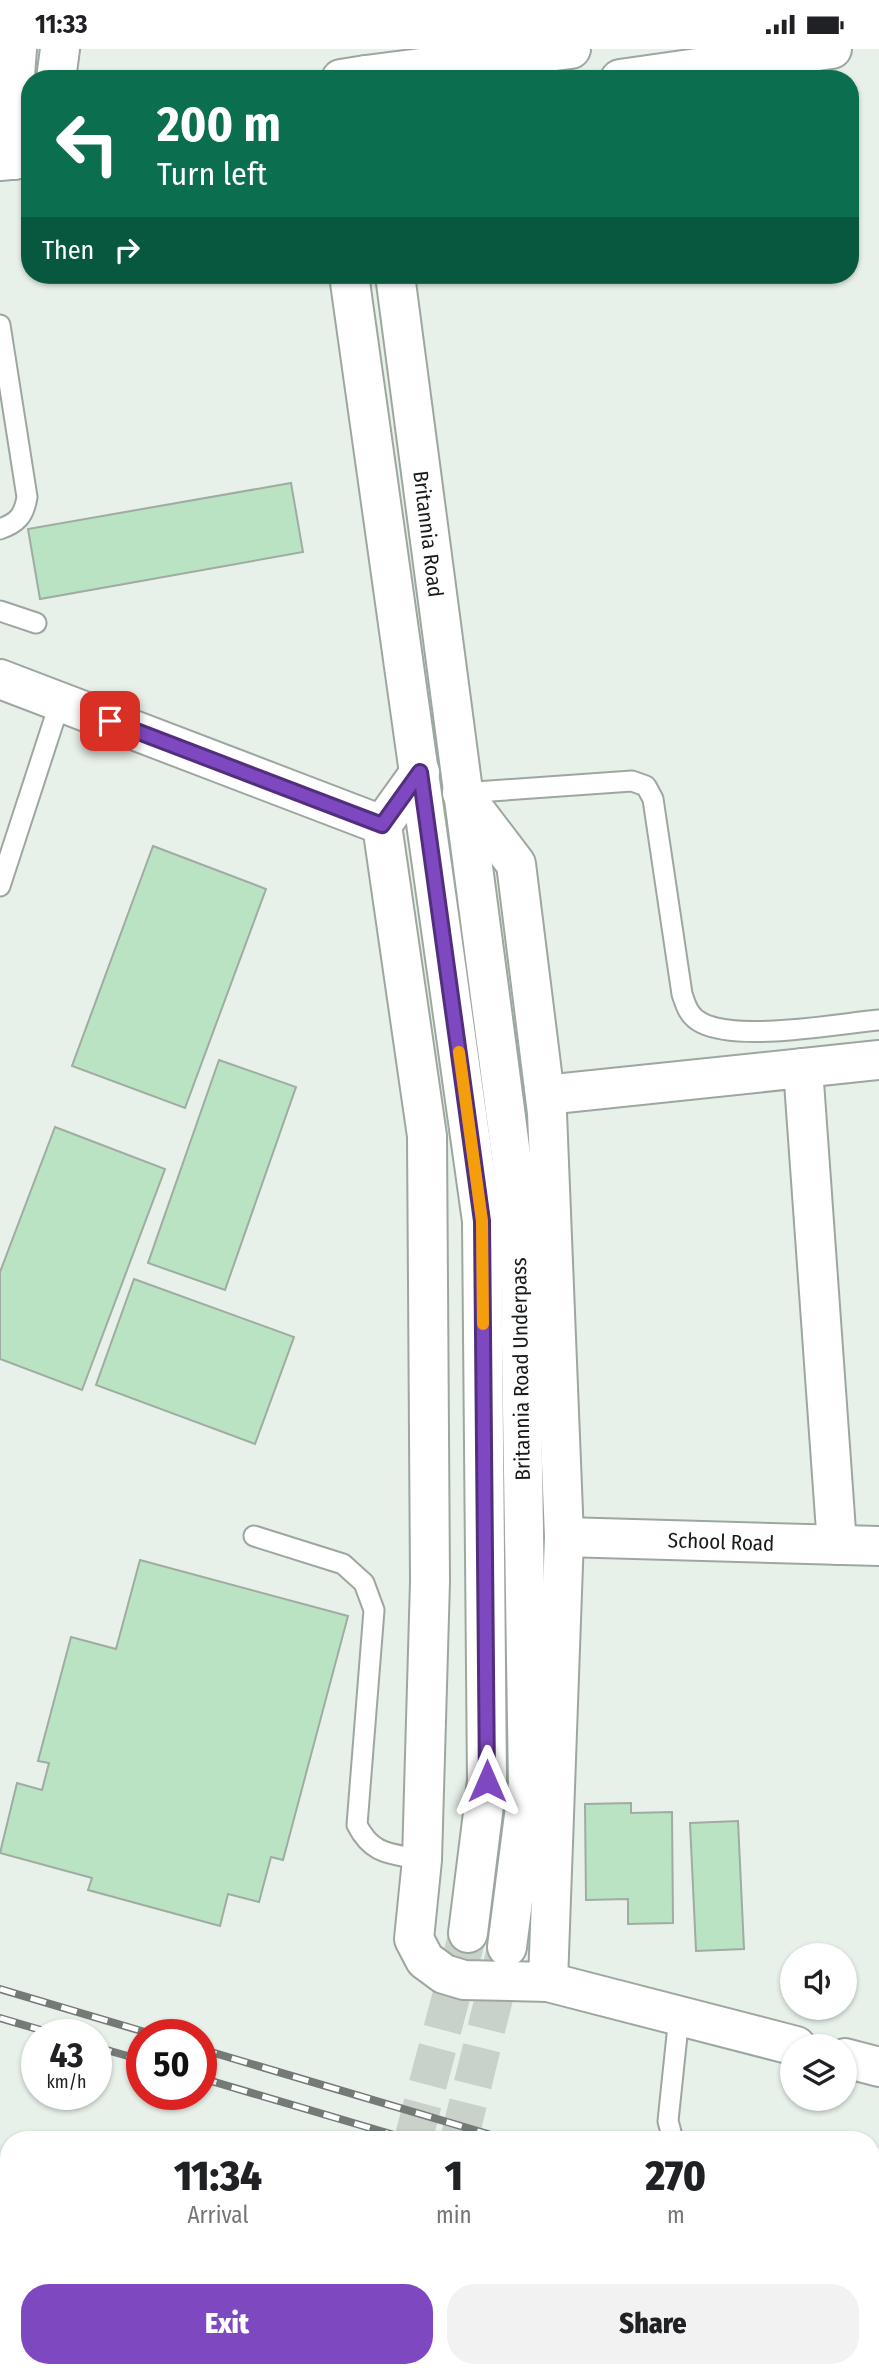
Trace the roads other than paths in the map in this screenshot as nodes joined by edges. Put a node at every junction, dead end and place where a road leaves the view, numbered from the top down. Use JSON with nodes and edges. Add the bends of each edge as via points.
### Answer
{"nodes":[{"id":1,"x":17,"y":49,"type":"edge"},
{"id":2,"x":60,"y":49,"type":"edge"},
{"id":3,"x":571,"y":49,"type":"edge"},
{"id":4,"x":832,"y":49,"type":"edge"},
{"id":5,"x":57,"y":70,"type":"edge"},
{"id":6,"x":417,"y":70,"type":"edge"},
{"id":7,"x":684,"y":70,"type":"edge"},
{"id":8,"x":14,"y":115,"type":"edge"},
{"id":9,"x":15,"y":160,"type":"edge"},
{"id":10,"x":350,"y":284,"type":"edge"},
{"id":11,"x":396,"y":284,"type":"edge"},
{"id":12,"x":0,"y":325,"type":"edge"},
{"id":13,"x":0,"y":529,"type":"edge"},
{"id":14,"x":0,"y":611,"type":"edge"},
{"id":15,"x":36,"y":623,"type":"dead end"},
{"id":16,"x":0,"y":679,"type":"edge"},
{"id":17,"x":61,"y":702,"type":"junction"},
{"id":18,"x":420,"y":772,"type":"junction"},
{"id":19,"x":462,"y":793,"type":"junction"},
{"id":20,"x":382,"y":825,"type":"junction"},
{"id":21,"x":0,"y":886,"type":"edge"},
{"id":22,"x":879,"y":1020,"type":"edge"},
{"id":23,"x":879,"y":1060,"type":"edge"},
{"id":24,"x":803,"y":1068,"type":"junction"},
{"id":25,"x":545,"y":1095,"type":"junction"},
{"id":26,"x":254,"y":1536,"type":"dead end"},
{"id":27,"x":564,"y":1537,"type":"junction"},
{"id":28,"x":837,"y":1545,"type":"junction"},
{"id":29,"x":879,"y":1546,"type":"edge"},
{"id":30,"x":422,"y":1860,"type":"junction"},
{"id":31,"x":468,"y":1933,"type":"tunnel mouth"},
{"id":32,"x":507,"y":1947,"type":"tunnel mouth"},
{"id":33,"x":548,"y":1982,"type":"junction"},
{"id":34,"x":679,"y":2016,"type":"junction"},
{"id":35,"x":780,"y":2042,"type":"edge"},
{"id":36,"x":857,"y":2061,"type":"edge"},
{"id":37,"x":879,"y":2067,"type":"edge"},
{"id":38,"x":671,"y":2131,"type":"edge"}],
"edges":[{"from":1,"to":8,"type":"street"},
{"from":2,"to":5,"type":"street"},
{"from":3,"to":6,"type":"street"},
{"from":4,"to":7,"type":"street"},
{"from":8,"to":9,"type":"street"},
{"from":10,"to":18,"type":"street","name":"Britannia Road"},
{"from":11,"to":19,"type":"street","name":"Britannia Road"},
{"from":12,"to":13,"type":"lane","via":[[27,498],[25,512]]},
{"from":14,"to":15,"type":"lane"},
{"from":16,"to":17,"type":"street"},
{"from":17,"to":20,"type":"street"},
{"from":17,"to":21,"type":"lane"},
{"from":18,"to":20,"type":"street"},
{"from":18,"to":31,"type":"street","name":"Britannia Road Underpass","via":[[482,1221],[487,1781]]},
{"from":19,"to":22,"type":"lane","via":[[632,782],[646,786],[653,799],[687,1012],[701,1023],[732,1030]]},
{"from":19,"to":25,"type":"street","via":[[516,864]]},
{"from":19,"to":32,"type":"street","name":"Britannia Road Underpass","via":[[519,1216],[528,1784]]},
{"from":20,"to":30,"type":"street","via":[[427,1136],[430,1581]]},
{"from":23,"to":24,"type":"street"},
{"from":24,"to":25,"type":"street"},
{"from":24,"to":28,"type":"street"},
{"from":25,"to":27,"type":"street"},
{"from":26,"to":30,"type":"lane","via":[[343,1564],[363,1583],[374,1610],[357,1825],[366,1842],[381,1851]]},
{"from":27,"to":28,"type":"street","name":"School Road"},
{"from":27,"to":33,"type":"street"},
{"from":28,"to":29,"type":"street","name":"School Road"},
{"from":30,"to":33,"type":"street","via":[[414,1938],[425,1960],[444,1974],[464,1980]]},
{"from":33,"to":34,"type":"street"},
{"from":34,"to":35,"type":"street"},
{"from":34,"to":38,"type":"lane"},
{"from":36,"to":37,"type":"street"}]}
